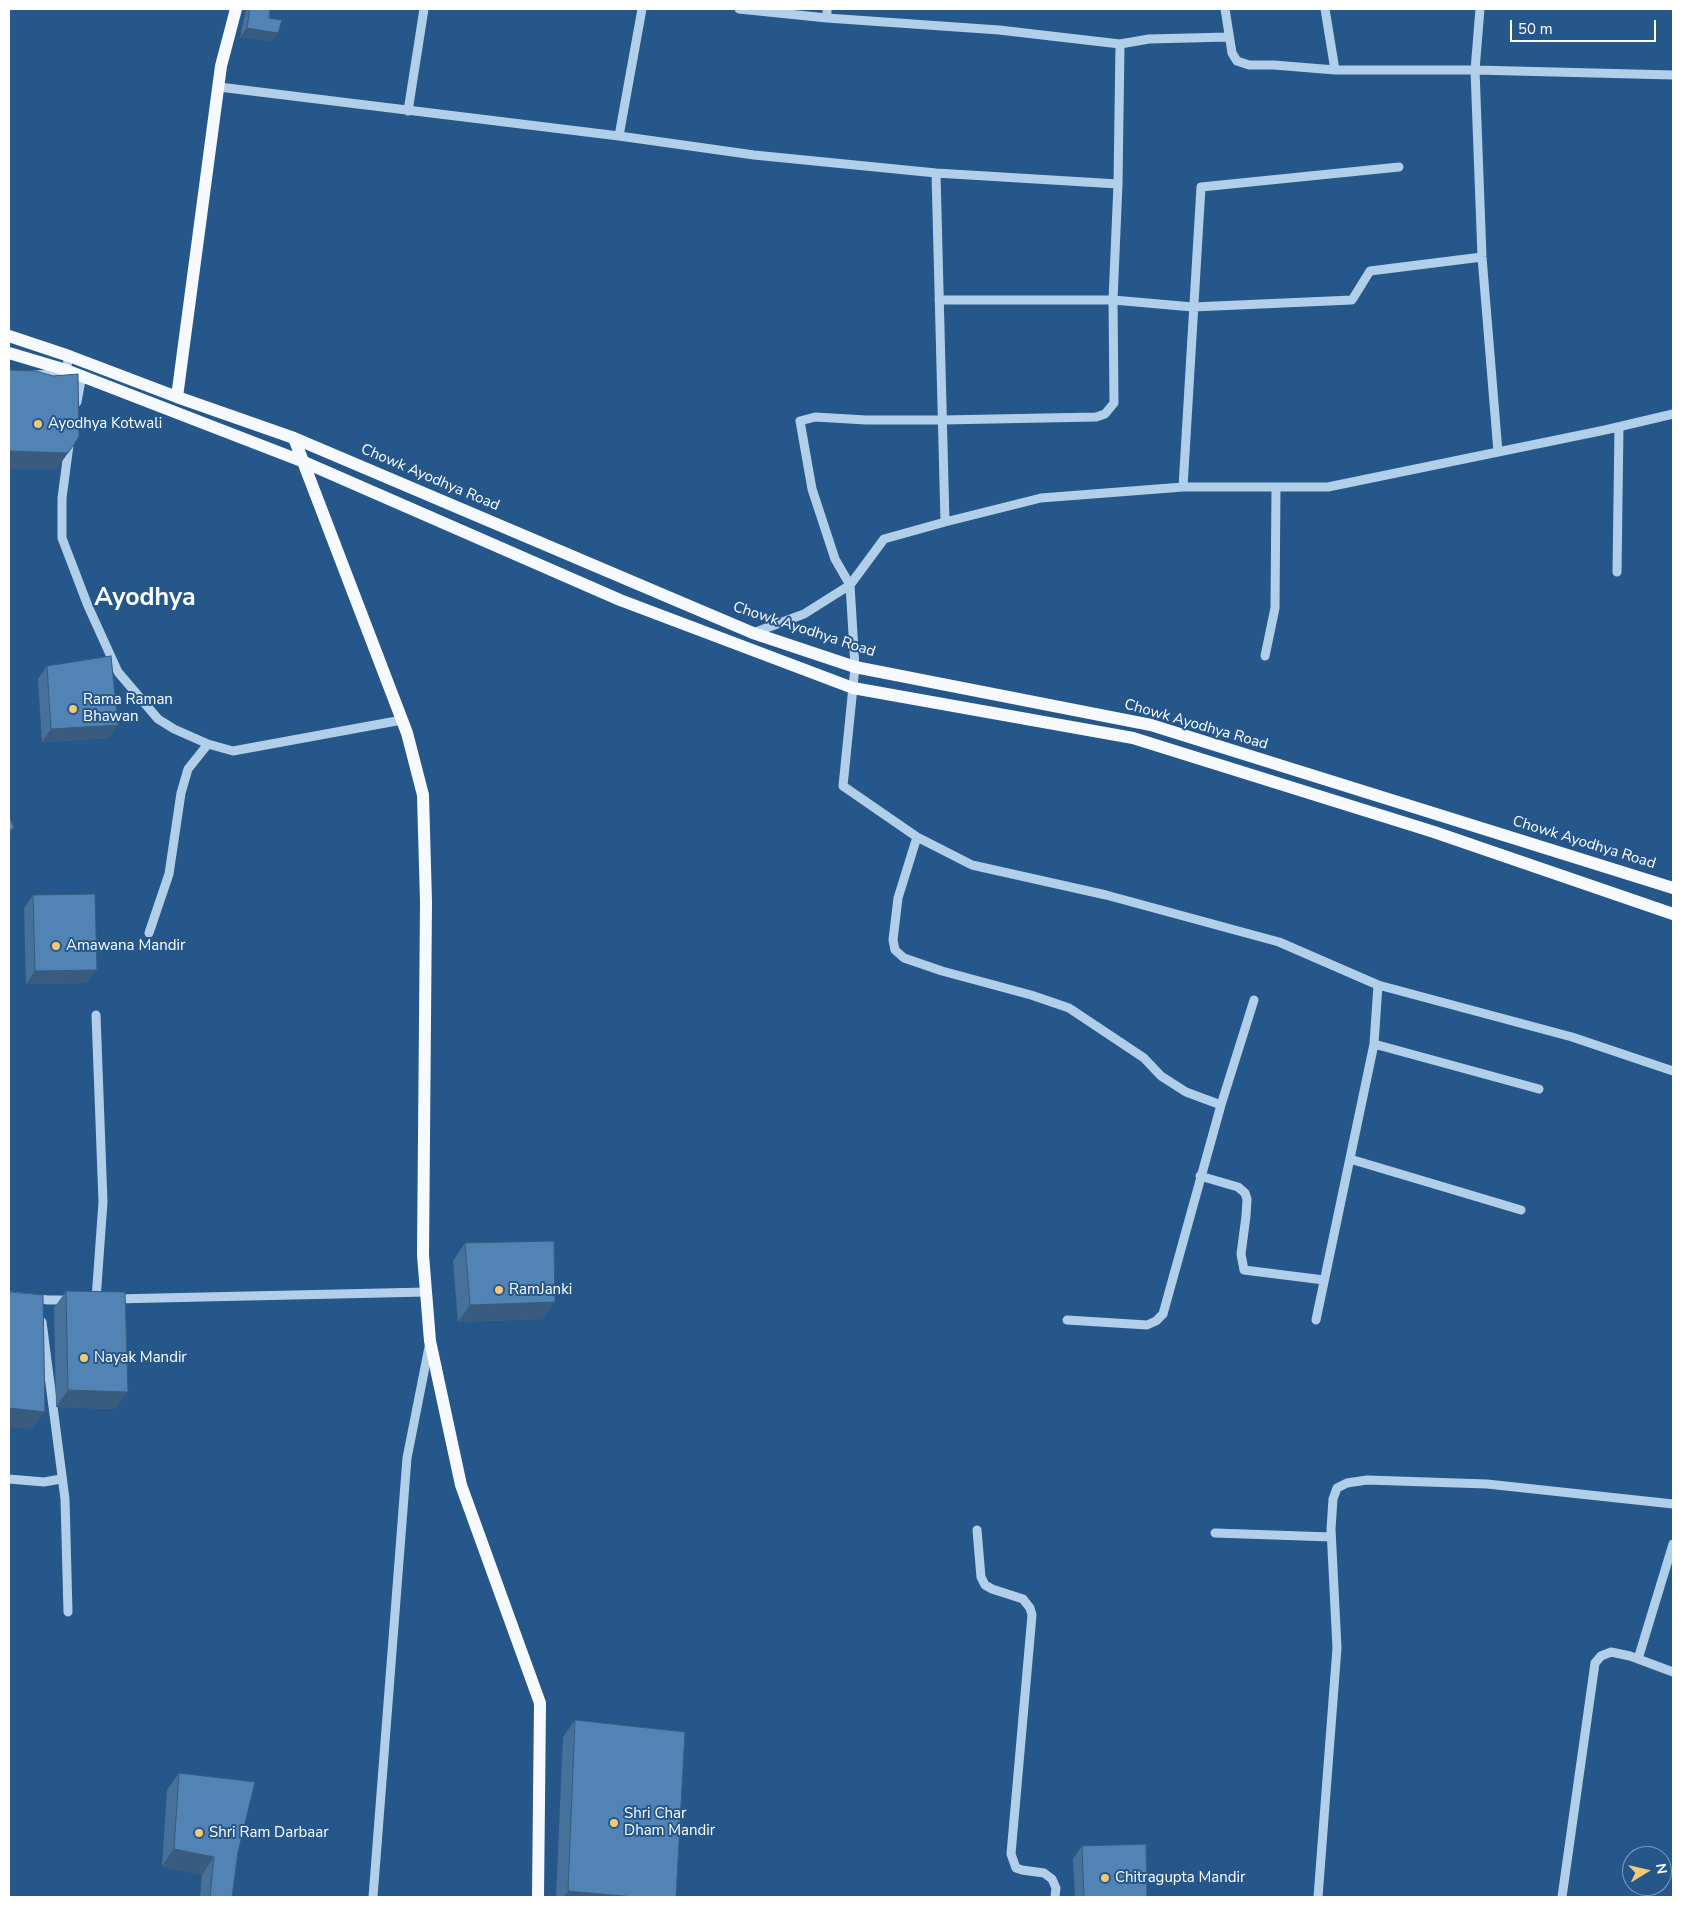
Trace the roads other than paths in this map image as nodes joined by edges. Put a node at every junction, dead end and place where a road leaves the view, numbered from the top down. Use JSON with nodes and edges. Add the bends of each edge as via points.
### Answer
{"nodes":[{"id":1,"x":236,"y":9,"type":"edge"},
{"id":2,"x":424,"y":9,"type":"edge"},
{"id":3,"x":642,"y":9,"type":"edge"},
{"id":4,"x":739,"y":9,"type":"edge"},
{"id":5,"x":1225,"y":9,"type":"edge"},
{"id":6,"x":1325,"y":9,"type":"edge"},
{"id":7,"x":1480,"y":9,"type":"edge"},
{"id":8,"x":827,"y":13,"type":"edge"},
{"id":9,"x":1229,"y":37,"type":"junction"},
{"id":10,"x":1120,"y":44,"type":"junction"},
{"id":11,"x":1335,"y":70,"type":"junction"},
{"id":12,"x":1475,"y":70,"type":"junction"},
{"id":13,"x":1673,"y":75,"type":"edge"},
{"id":14,"x":219,"y":88,"type":"junction"},
{"id":15,"x":408,"y":111,"type":"junction"},
{"id":16,"x":619,"y":136,"type":"junction"},
{"id":17,"x":1399,"y":168,"type":"dead end"},
{"id":18,"x":936,"y":173,"type":"junction"},
{"id":19,"x":1118,"y":184,"type":"junction"},
{"id":20,"x":1482,"y":257,"type":"junction"},
{"id":21,"x":939,"y":300,"type":"junction"},
{"id":22,"x":1113,"y":300,"type":"junction"},
{"id":23,"x":1193,"y":307,"type":"junction"},
{"id":24,"x":9,"y":336,"type":"edge"},
{"id":25,"x":9,"y":352,"type":"edge"},
{"id":26,"x":69,"y":356,"type":"junction"},
{"id":27,"x":66,"y":370,"type":"junction"},
{"id":28,"x":22,"y":375,"type":"edge"},
{"id":29,"x":82,"y":376,"type":"junction"},
{"id":30,"x":177,"y":397,"type":"junction"},
{"id":31,"x":75,"y":410,"type":"edge"},
{"id":32,"x":1673,"y":414,"type":"edge"},
{"id":33,"x":942,"y":420,"type":"junction"},
{"id":34,"x":1619,"y":426,"type":"junction"},
{"id":35,"x":70,"y":437,"type":"edge"},
{"id":36,"x":294,"y":438,"type":"junction"},
{"id":37,"x":1498,"y":452,"type":"junction"},
{"id":38,"x":304,"y":462,"type":"junction"},
{"id":39,"x":1183,"y":486,"type":"junction"},
{"id":40,"x":1276,"y":487,"type":"junction"},
{"id":41,"x":945,"y":522,"type":"junction"},
{"id":42,"x":1617,"y":572,"type":"dead end"},
{"id":43,"x":850,"y":585,"type":"junction"},
{"id":44,"x":752,"y":633,"type":"junction"},
{"id":45,"x":1265,"y":656,"type":"dead end"},
{"id":46,"x":855,"y":667,"type":"junction"},
{"id":47,"x":853,"y":688,"type":"junction"},
{"id":48,"x":402,"y":720,"type":"junction"},
{"id":49,"x":208,"y":744,"type":"junction"},
{"id":50,"x":917,"y":836,"type":"junction"},
{"id":51,"x":1673,"y":888,"type":"edge"},
{"id":52,"x":1673,"y":914,"type":"edge"},
{"id":53,"x":149,"y":934,"type":"dead end"},
{"id":54,"x":1378,"y":985,"type":"junction"},
{"id":55,"x":1254,"y":1000,"type":"dead end"},
{"id":56,"x":96,"y":1015,"type":"dead end"},
{"id":57,"x":1374,"y":1044,"type":"junction"},
{"id":58,"x":1673,"y":1071,"type":"edge"},
{"id":59,"x":1539,"y":1089,"type":"dead end"},
{"id":60,"x":1221,"y":1106,"type":"junction"},
{"id":61,"x":1350,"y":1159,"type":"junction"},
{"id":62,"x":1200,"y":1176,"type":"junction"},
{"id":63,"x":1521,"y":1210,"type":"dead end"},
{"id":64,"x":1324,"y":1280,"type":"junction"},
{"id":65,"x":428,"y":1292,"type":"junction"},
{"id":66,"x":9,"y":1296,"type":"edge"},
{"id":67,"x":39,"y":1299,"type":"junction"},
{"id":68,"x":86,"y":1300,"type":"junction"},
{"id":69,"x":1067,"y":1320,"type":"dead end"},
{"id":70,"x":1316,"y":1320,"type":"dead end"},
{"id":71,"x":430,"y":1341,"type":"junction"},
{"id":72,"x":9,"y":1479,"type":"edge"},
{"id":73,"x":62,"y":1479,"type":"junction"},
{"id":74,"x":1673,"y":1504,"type":"edge"},
{"id":75,"x":977,"y":1530,"type":"dead end"},
{"id":76,"x":1215,"y":1533,"type":"dead end"},
{"id":77,"x":1331,"y":1537,"type":"junction"},
{"id":78,"x":1673,"y":1544,"type":"edge"},
{"id":79,"x":68,"y":1612,"type":"dead end"},
{"id":80,"x":1638,"y":1659,"type":"junction"},
{"id":81,"x":1673,"y":1672,"type":"edge"},
{"id":82,"x":372,"y":1897,"type":"edge"},
{"id":83,"x":538,"y":1897,"type":"edge"},
{"id":84,"x":1056,"y":1897,"type":"edge"},
{"id":85,"x":1318,"y":1897,"type":"edge"},
{"id":86,"x":1562,"y":1897,"type":"edge"}],
"edges":[{"from":1,"to":14,"type":"main road","via":[[221,66]]},
{"from":2,"to":15,"type":"street"},
{"from":3,"to":16,"type":"street"},
{"from":4,"to":8,"type":"street"},
{"from":5,"to":9,"type":"street"},
{"from":6,"to":11,"type":"street"},
{"from":7,"to":12,"type":"street"},
{"from":8,"to":10,"type":"street"},
{"from":9,"to":10,"type":"street","via":[[1149,39]]},
{"from":9,"to":11,"type":"street","via":[[1237,61],[1250,65]]},
{"from":10,"to":19,"type":"street"},
{"from":11,"to":12,"type":"street"},
{"from":12,"to":13,"type":"street"},
{"from":12,"to":20,"type":"street"},
{"from":14,"to":15,"type":"street"},
{"from":14,"to":30,"type":"main road"},
{"from":15,"to":16,"type":"street"},
{"from":16,"to":18,"type":"street","via":[[754,155]]},
{"from":17,"to":23,"type":"street","via":[[1201,187]]},
{"from":18,"to":19,"type":"street"},
{"from":18,"to":21,"type":"street"},
{"from":19,"to":22,"type":"street"},
{"from":20,"to":23,"type":"street","via":[[1370,271],[1352,300]]},
{"from":20,"to":37,"type":"street"},
{"from":21,"to":22,"type":"street"},
{"from":21,"to":33,"type":"street"},
{"from":22,"to":23,"type":"street"},
{"from":22,"to":33,"type":"street","via":[[1114,403],[1105,414],[1096,417]]},
{"from":23,"to":39,"type":"street"},
{"from":24,"to":26,"type":"main road","name":"Chowk Ayodhya Road"},
{"from":25,"to":27,"type":"main road"},
{"from":26,"to":27,"type":"street"},
{"from":26,"to":30,"type":"main road","name":"Chowk Ayodhya Road"},
{"from":27,"to":28,"type":"street","via":[[54,374]]},
{"from":27,"to":29,"type":"main road"},
{"from":29,"to":31,"type":"street"},
{"from":29,"to":38,"type":"main road"},
{"from":30,"to":36,"type":"main road","name":"Chowk Ayodhya Road"},
{"from":32,"to":34,"type":"street"},
{"from":33,"to":41,"type":"street"},
{"from":33,"to":43,"type":"street","via":[[815,417],[800,421],[812,489],[835,559]]},
{"from":34,"to":37,"type":"street"},
{"from":34,"to":42,"type":"street"},
{"from":35,"to":49,"type":"street","via":[[62,498],[62,538],[88,606],[118,672],[158,719]]},
{"from":36,"to":38,"type":"main road"},
{"from":36,"to":44,"type":"main road","name":"Chowk Ayodhya Road"},
{"from":37,"to":40,"type":"street","via":[[1328,488]]},
{"from":38,"to":47,"type":"main road","via":[[620,600]]},
{"from":38,"to":48,"type":"main road"},
{"from":39,"to":40,"type":"street"},
{"from":39,"to":41,"type":"street","via":[[1041,498]]},
{"from":40,"to":45,"type":"street","via":[[1275,608]]},
{"from":41,"to":43,"type":"street","via":[[884,538]]},
{"from":43,"to":44,"type":"street","via":[[804,614]]},
{"from":43,"to":46,"type":"street"},
{"from":44,"to":46,"type":"main road","name":"Chowk Ayodhya Road"},
{"from":46,"to":47,"type":"street"},
{"from":46,"to":51,"type":"main road","name":"Chowk Ayodhya Road","via":[[1150,725]]},
{"from":47,"to":50,"type":"street","via":[[843,786]]},
{"from":47,"to":52,"type":"main road","via":[[1133,738],[1434,832]]},
{"from":48,"to":49,"type":"street","via":[[233,751]]},
{"from":48,"to":65,"type":"main road","via":[[423,795],[426,912],[423,1255]]},
{"from":49,"to":53,"type":"street","via":[[188,769],[181,793],[169,874]]},
{"from":50,"to":54,"type":"street","via":[[972,865],[1106,895],[1279,942]]},
{"from":50,"to":60,"type":"street","via":[[898,898],[893,940],[895,950],[904,958],[1069,1008],[1144,1058],[1161,1076]]},
{"from":54,"to":57,"type":"street"},
{"from":54,"to":58,"type":"street","via":[[1572,1036]]},
{"from":55,"to":60,"type":"street"},
{"from":56,"to":68,"type":"street","via":[[103,1202]]},
{"from":57,"to":59,"type":"street"},
{"from":57,"to":61,"type":"street"},
{"from":60,"to":62,"type":"street"},
{"from":61,"to":63,"type":"street"},
{"from":61,"to":64,"type":"street"},
{"from":62,"to":64,"type":"street","via":[[1238,1187],[1245,1193],[1244,1270]]},
{"from":62,"to":69,"type":"street","via":[[1163,1314],[1147,1325]]},
{"from":64,"to":70,"type":"street"},
{"from":65,"to":68,"type":"street"},
{"from":65,"to":71,"type":"main road"},
{"from":66,"to":67,"type":"street"},
{"from":67,"to":68,"type":"street"},
{"from":67,"to":73,"type":"street"},
{"from":71,"to":82,"type":"street","via":[[407,1458]]},
{"from":71,"to":83,"type":"main road","via":[[461,1485],[540,1703]]},
{"from":72,"to":73,"type":"street","via":[[44,1482]]},
{"from":73,"to":79,"type":"street"},
{"from":74,"to":77,"type":"street","via":[[1487,1484],[1367,1480],[1337,1488],[1333,1499]]},
{"from":75,"to":84,"type":"street","via":[[981,1577],[985,1585],[1023,1599],[1032,1615],[1010,1854],[1016,1868],[1044,1873],[1052,1879]]},
{"from":76,"to":77,"type":"street"},
{"from":77,"to":85,"type":"street","via":[[1337,1648]]},
{"from":78,"to":80,"type":"street"},
{"from":80,"to":81,"type":"street"},
{"from":80,"to":86,"type":"street","via":[[1611,1652],[1595,1663]]}]}
